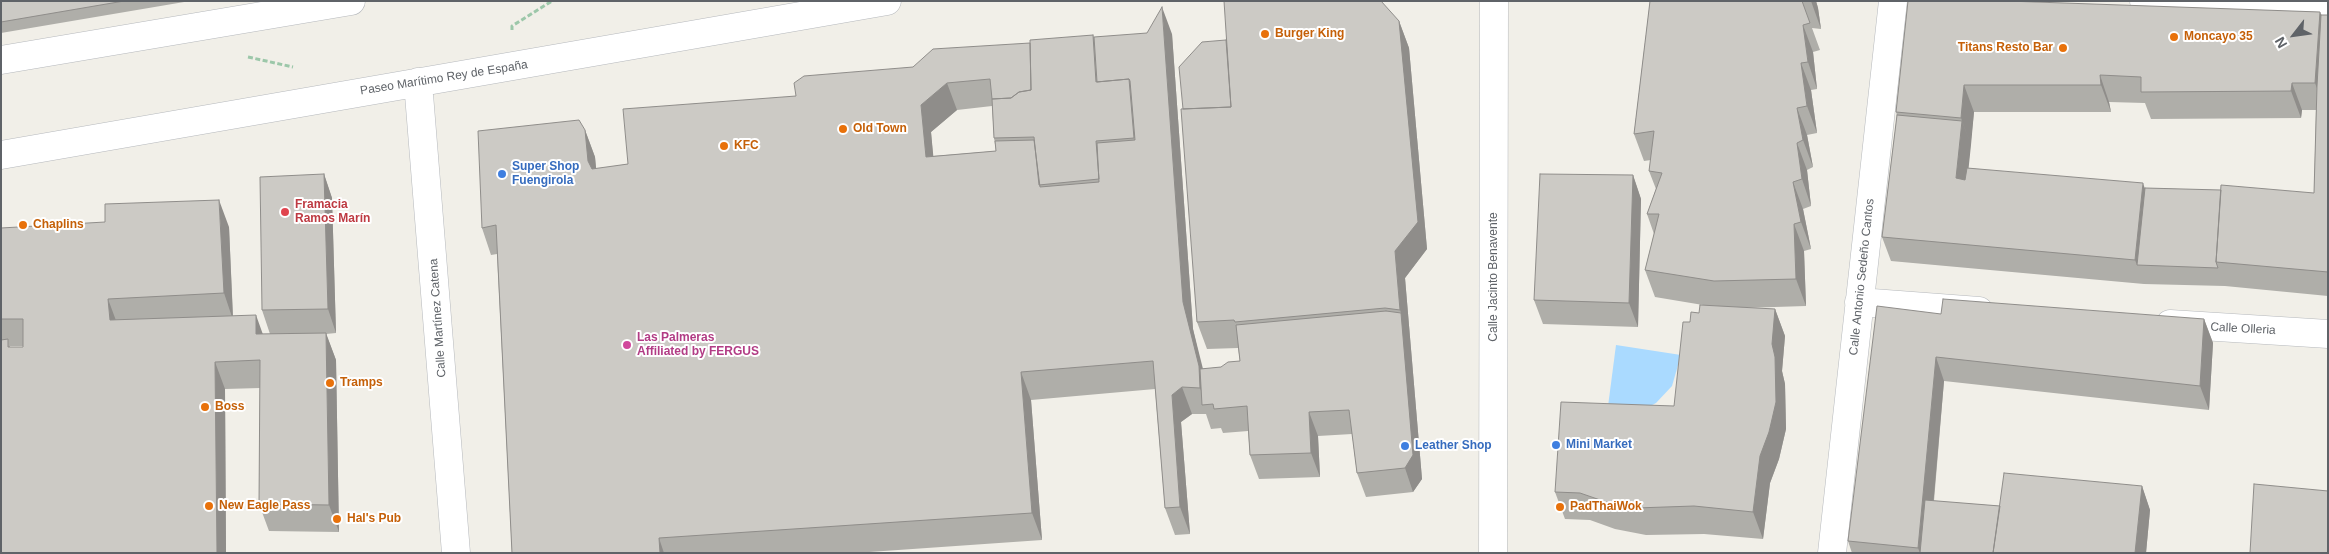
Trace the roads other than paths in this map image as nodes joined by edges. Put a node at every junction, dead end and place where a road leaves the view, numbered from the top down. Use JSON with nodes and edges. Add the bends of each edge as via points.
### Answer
{"nodes":[{"id":1,"x":351,"y":1,"type":"edge"},
{"id":2,"x":887,"y":1,"type":"edge"},
{"id":3,"x":1494,"y":1,"type":"edge"},
{"id":4,"x":1893,"y":1,"type":"edge"},
{"id":5,"x":2144,"y":1,"type":"edge"},
{"id":6,"x":2328,"y":9,"type":"edge"},
{"id":7,"x":1,"y":60,"type":"edge"},
{"id":8,"x":418,"y":82,"type":"junction"},
{"id":9,"x":1,"y":155,"type":"edge"},
{"id":10,"x":1859,"y":302,"type":"junction"},
{"id":11,"x":2006,"y":313,"type":"edge"},
{"id":12,"x":2143,"y":323,"type":"edge"},
{"id":13,"x":2328,"y":334,"type":"edge"},
{"id":14,"x":456,"y":553,"type":"edge"},
{"id":15,"x":1493,"y":553,"type":"edge"},
{"id":16,"x":1832,"y":553,"type":"edge"}],
"edges":[{"from":1,"to":7,"type":"street"},
{"from":2,"to":8,"type":"street","name":"Paseo Marítimo Rey de España"},
{"from":3,"to":15,"type":"street","name":"Calle Jacinto Benavente"},
{"from":4,"to":10,"type":"street","name":"Calle Antonio Sedeño Cantos"},
{"from":5,"to":6,"type":"street"},
{"from":8,"to":9,"type":"street","name":"Paseo Marítimo Rey de España"},
{"from":8,"to":14,"type":"street","name":"Calle Martínez Catena"},
{"from":10,"to":11,"type":"street"},
{"from":10,"to":16,"type":"street","name":"Calle Antonio Sedeño Cantos"},
{"from":12,"to":13,"type":"street","name":"Calle Olleria"}]}
